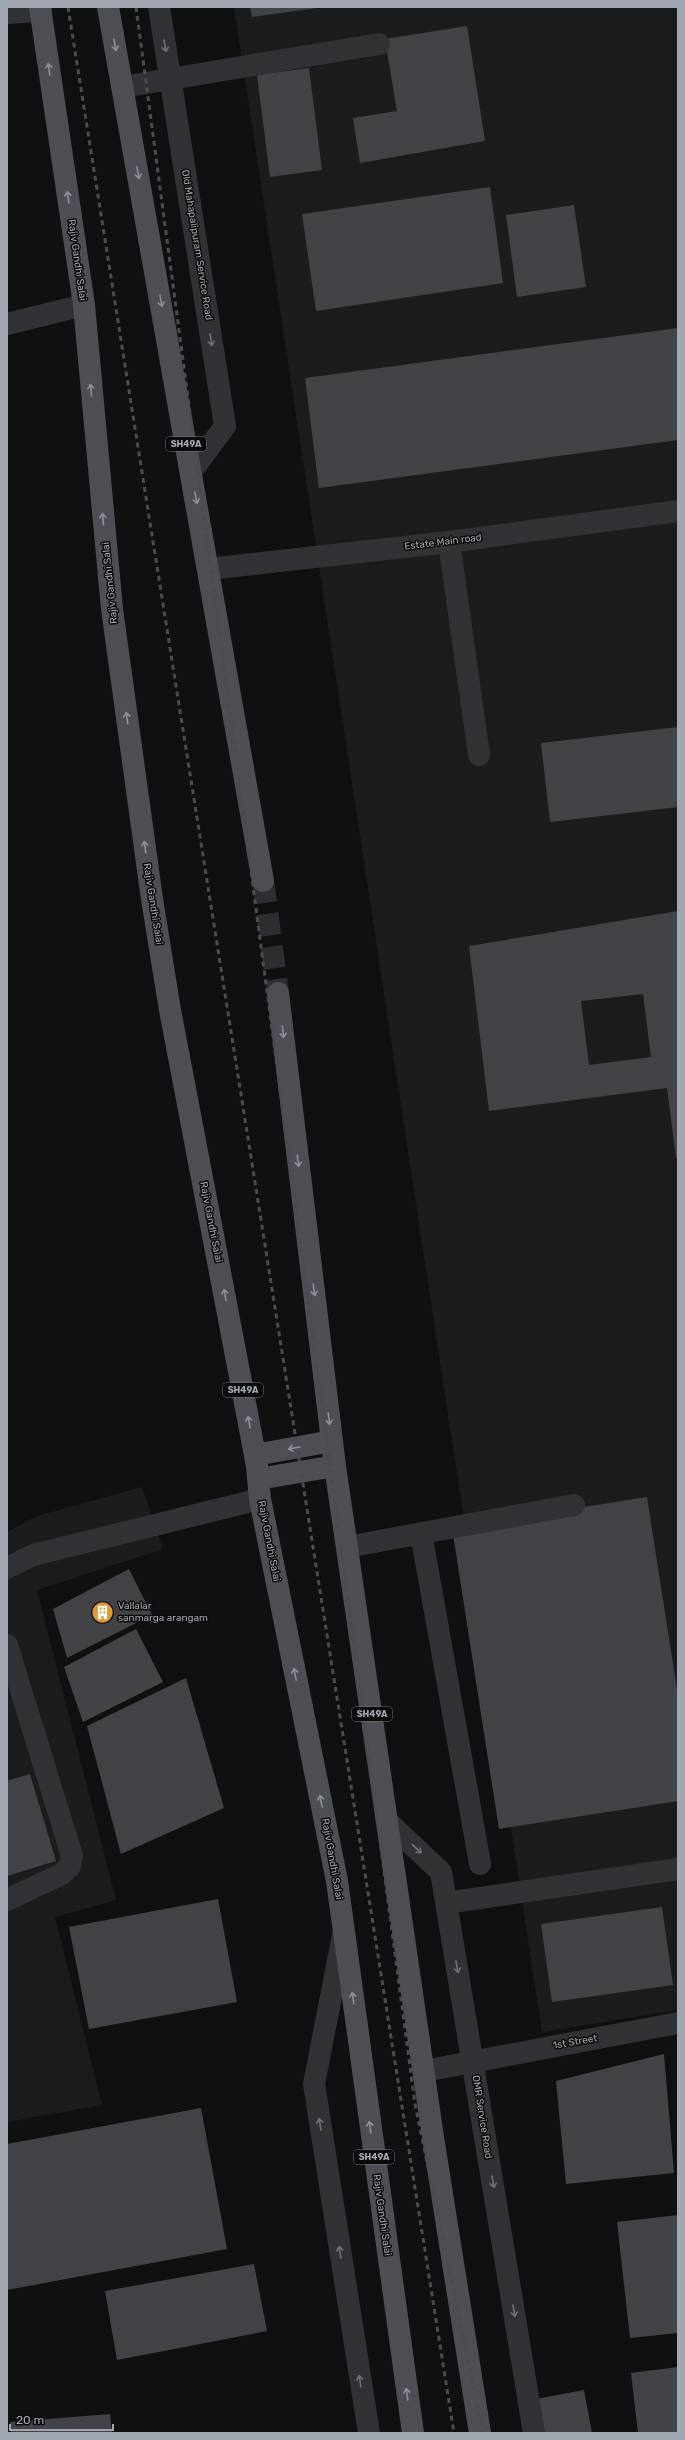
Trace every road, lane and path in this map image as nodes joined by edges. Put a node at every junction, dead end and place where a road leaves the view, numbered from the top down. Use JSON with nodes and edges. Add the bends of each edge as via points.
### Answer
{"nodes":[{"id":1,"x":108,"y":7,"type":"edge"},
{"id":2,"x":159,"y":7,"type":"edge"},
{"id":3,"x":41,"y":9,"type":"edge"},
{"id":4,"x":7,"y":13,"type":"edge"},
{"id":5,"x":379,"y":44,"type":"dead end"},
{"id":6,"x":170,"y":79,"type":"junction"},
{"id":7,"x":122,"y":87,"type":"junction"},
{"id":8,"x":84,"y":305,"type":"junction"},
{"id":9,"x":7,"y":324,"type":"edge"},
{"id":10,"x":191,"y":472,"type":"junction"},
{"id":11,"x":678,"y":511,"type":"edge"},
{"id":12,"x":449,"y":542,"type":"junction"},
{"id":13,"x":208,"y":569,"type":"junction"},
{"id":14,"x":479,"y":754,"type":"dead end"},
{"id":15,"x":263,"y":881,"type":"tunnel mouth"},
{"id":16,"x":278,"y":993,"type":"tunnel mouth"},
{"id":17,"x":332,"y":1441,"type":"junction"},
{"id":18,"x":255,"y":1455,"type":"junction"},
{"id":19,"x":335,"y":1466,"type":"junction"},
{"id":20,"x":259,"y":1489,"type":"junction"},
{"id":21,"x":574,"y":1505,"type":"dead end"},
{"id":22,"x":421,"y":1533,"type":"junction"},
{"id":23,"x":347,"y":1547,"type":"junction"},
{"id":24,"x":7,"y":1568,"type":"edge"},
{"id":25,"x":7,"y":1645,"type":"edge"},
{"id":26,"x":388,"y":1822,"type":"junction"},
{"id":27,"x":480,"y":1864,"type":"dead end"},
{"id":28,"x":678,"y":1869,"type":"edge"},
{"id":29,"x":7,"y":1900,"type":"edge"},
{"id":30,"x":446,"y":1903,"type":"junction"},
{"id":31,"x":344,"y":1931,"type":"junction"},
{"id":32,"x":678,"y":2023,"type":"edge"},
{"id":33,"x":473,"y":2061,"type":"junction"},
{"id":34,"x":424,"y":2071,"type":"junction"},
{"id":35,"x":369,"y":2433,"type":"edge"},
{"id":36,"x":413,"y":2433,"type":"edge"},
{"id":37,"x":480,"y":2433,"type":"edge"},
{"id":38,"x":534,"y":2433,"type":"edge"}],
"edges":[{"from":1,"to":7,"type":"main road","number":"SH49A","one_way":true},
{"from":2,"to":6,"type":"street","name":"Old Mahapalipuram Service Road","one_way":true},
{"from":3,"to":4,"type":"street"},
{"from":8,"to":3,"type":"main road","name":"Rajiv Gandhi Salai","number":"SH49A","one_way":true},
{"from":5,"to":6,"type":"street"},
{"from":6,"to":7,"type":"street"},
{"from":6,"to":10,"type":"street","name":"Old Mahapalipuram Service Road","one_way":true,"via":[[225,426]]},
{"from":7,"to":10,"type":"main road","number":"SH49A","one_way":true},
{"from":8,"to":9,"type":"street"},
{"from":18,"to":8,"type":"main road","name":"Rajiv Gandhi Salai","number":"SH49A","one_way":true,"via":[[170,1010],[152,899],[112,609]]},
{"from":10,"to":13,"type":"main road","number":"SH49A","one_way":true},
{"from":11,"to":12,"type":"street","name":"Estate Main road"},
{"from":12,"to":13,"type":"street","name":"Estate Main road"},
{"from":12,"to":14,"type":"street"},
{"from":13,"to":15,"type":"main road","number":"SH49A"},
{"from":16,"to":17,"type":"main road","number":"SH49A","one_way":true},
{"from":17,"to":18,"type":"main road","one_way":true},
{"from":17,"to":19,"type":"main road","number":"SH49A"},
{"from":18,"to":20,"type":"main road","name":"Rajiv Gandhi Salai","number":"SH49A"},
{"from":19,"to":20,"type":"main road"},
{"from":19,"to":23,"type":"main road","number":"SH49A"},
{"from":20,"to":24,"type":"street","via":[[33,1555]]},
{"from":31,"to":20,"type":"main road","name":"Rajiv Gandhi Salai","number":"SH49A","one_way":true,"via":[[337,1881]]},
{"from":21,"to":22,"type":"street"},
{"from":22,"to":23,"type":"street"},
{"from":22,"to":27,"type":"street"},
{"from":23,"to":26,"type":"main road","number":"SH49A"},
{"from":25,"to":29,"type":"street","via":[[72,1856],[70,1866],[62,1874]]},
{"from":26,"to":30,"type":"street","name":"OMR Service Road","one_way":true,"via":[[441,1872]]},
{"from":26,"to":34,"type":"main road","number":"SH49A"},
{"from":28,"to":30,"type":"street"},
{"from":30,"to":33,"type":"street","name":"OMR Service Road","one_way":true},
{"from":35,"to":31,"type":"street","one_way":true,"via":[[314,2084]]},
{"from":36,"to":31,"type":"main road","name":"Rajiv Gandhi Salai","number":"SH49A","one_way":true},
{"from":32,"to":33,"type":"street","name":"1st Street"},
{"from":33,"to":34,"type":"street","name":"1st Street"},
{"from":33,"to":38,"type":"street","name":"OMR Service Road","one_way":true},
{"from":34,"to":37,"type":"main road","number":"SH49A"}]}
